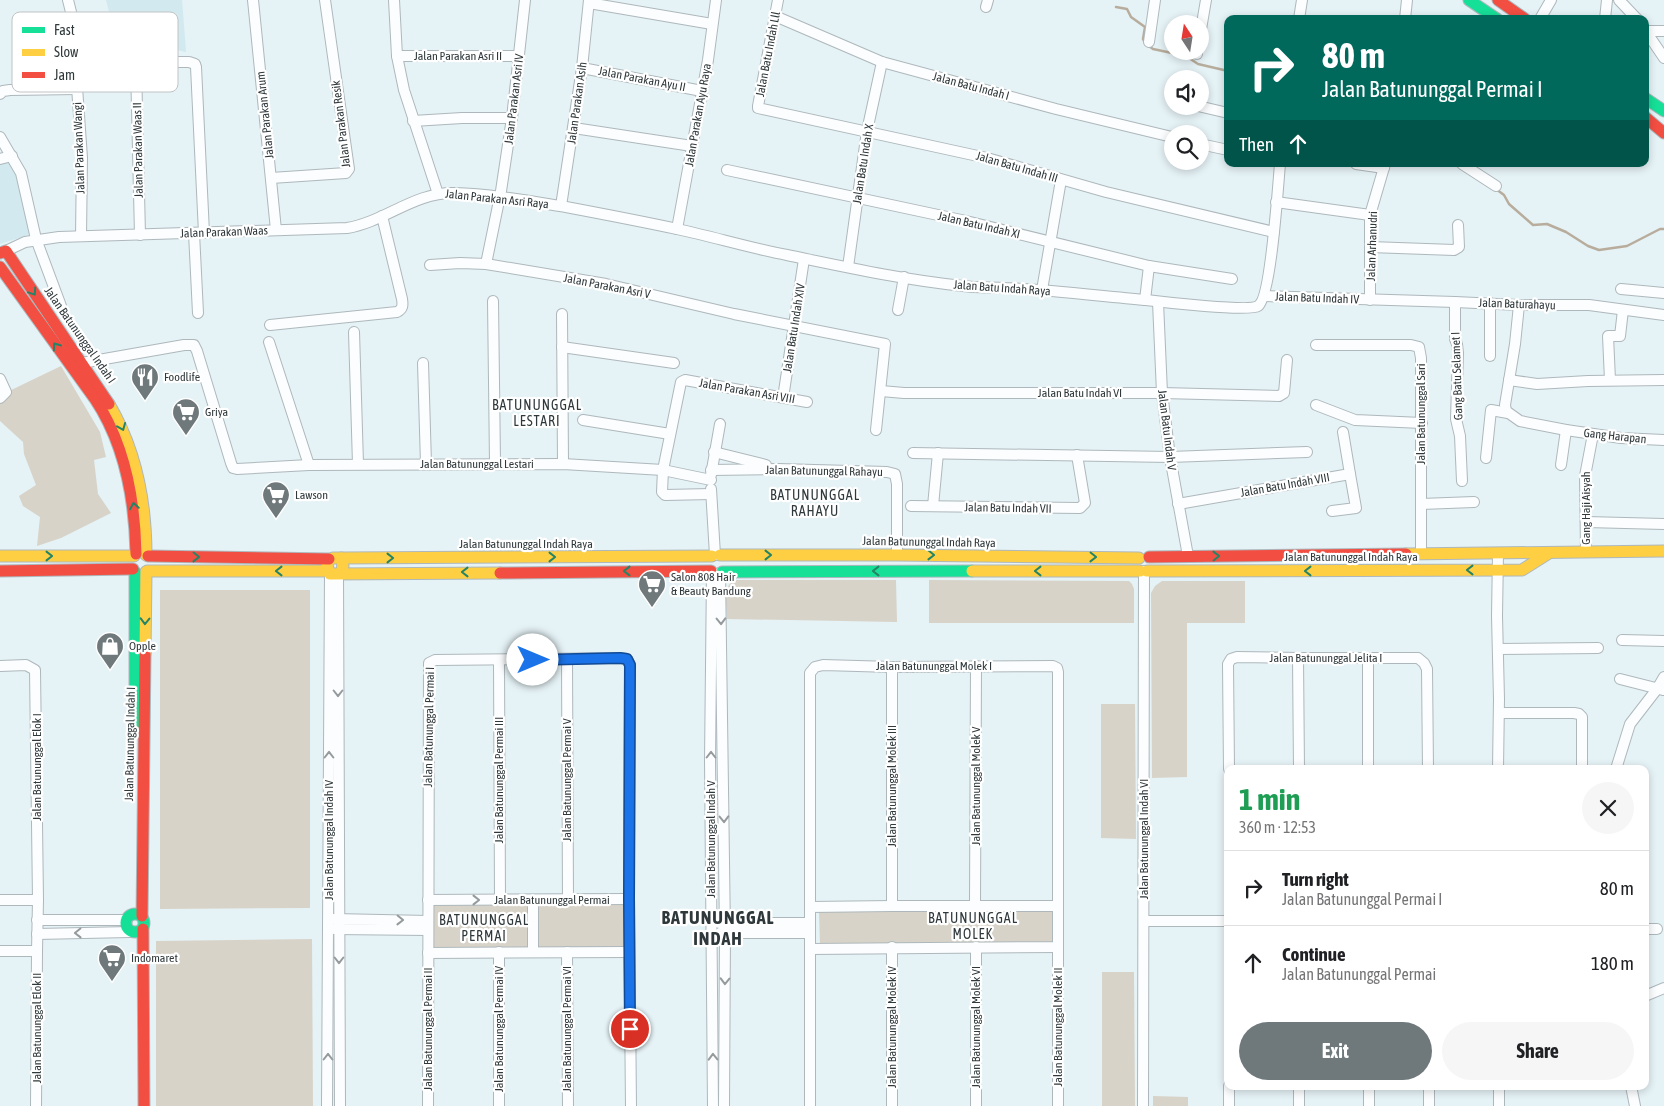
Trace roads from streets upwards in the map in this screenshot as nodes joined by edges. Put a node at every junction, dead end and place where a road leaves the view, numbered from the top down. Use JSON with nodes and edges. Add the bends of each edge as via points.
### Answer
{"nodes":[{"id":1,"x":253,"y":0,"type":"edge"},
{"id":2,"x":325,"y":0,"type":"edge"},
{"id":3,"x":394,"y":0,"type":"edge"},
{"id":4,"x":525,"y":0,"type":"edge"},
{"id":5,"x":716,"y":0,"type":"edge"},
{"id":6,"x":778,"y":0,"type":"edge"},
{"id":7,"x":1155,"y":0,"type":"edge"},
{"id":8,"x":1206,"y":0,"type":"edge"},
{"id":9,"x":1302,"y":0,"type":"edge"},
{"id":10,"x":1407,"y":0,"type":"edge"},
{"id":11,"x":1469,"y":0,"type":"edge"},
{"id":12,"x":1498,"y":0,"type":"edge"},
{"id":13,"x":1551,"y":0,"type":"edge"},
{"id":14,"x":1607,"y":0,"type":"edge"},
{"id":15,"x":1619,"y":0,"type":"edge"},
{"id":16,"x":589,"y":2,"type":"edge"},
{"id":17,"x":1486,"y":5,"type":"edge"},
{"id":18,"x":1203,"y":15,"type":"edge"},
{"id":19,"x":1300,"y":15,"type":"edge"},
{"id":20,"x":1405,"y":15,"type":"edge"},
{"id":21,"x":1494,"y":15,"type":"edge"},
{"id":22,"x":1519,"y":15,"type":"edge"},
{"id":23,"x":1542,"y":15,"type":"edge"},
{"id":24,"x":1605,"y":15,"type":"edge"},
{"id":25,"x":1633,"y":15,"type":"edge"},
{"id":26,"x":776,"y":16,"type":"junction"},
{"id":27,"x":712,"y":24,"type":"junction"},
{"id":28,"x":1649,"y":30,"type":"edge"},
{"id":29,"x":1664,"y":32,"type":"edge"},
{"id":30,"x":1649,"y":36,"type":"edge"},
{"id":31,"x":1149,"y":42,"type":"dead end"},
{"id":32,"x":397,"y":56,"type":"junction"},
{"id":33,"x":519,"y":56,"type":"junction"},
{"id":34,"x":1664,"y":58,"type":"edge"},
{"id":35,"x":178,"y":62,"type":"edge"},
{"id":36,"x":882,"y":62,"type":"junction"},
{"id":37,"x":582,"y":68,"type":"junction"},
{"id":38,"x":12,"y":90,"type":"edge"},
{"id":39,"x":702,"y":91,"type":"junction"},
{"id":40,"x":77,"y":92,"type":"edge"},
{"id":41,"x":137,"y":92,"type":"edge"},
{"id":42,"x":0,"y":94,"type":"edge"},
{"id":43,"x":1649,"y":101,"type":"edge"},
{"id":44,"x":758,"y":108,"type":"joint"},
{"id":45,"x":1209,"y":109,"type":"edge"},
{"id":46,"x":1664,"y":111,"type":"edge"},
{"id":47,"x":1224,"y":112,"type":"edge"},
{"id":48,"x":512,"y":118,"type":"junction"},
{"id":49,"x":1649,"y":120,"type":"edge"},
{"id":50,"x":413,"y":121,"type":"junction"},
{"id":51,"x":574,"y":128,"type":"junction"},
{"id":52,"x":867,"y":131,"type":"junction"},
{"id":53,"x":1664,"y":133,"type":"edge"},
{"id":54,"x":1164,"y":135,"type":"edge"},
{"id":55,"x":0,"y":137,"type":"edge"},
{"id":56,"x":692,"y":146,"type":"junction"},
{"id":57,"x":1209,"y":146,"type":"edge"},
{"id":58,"x":1224,"y":149,"type":"edge"},
{"id":59,"x":12,"y":156,"type":"junction"},
{"id":60,"x":0,"y":160,"type":"edge"},
{"id":61,"x":1280,"y":167,"type":"edge"},
{"id":62,"x":1385,"y":167,"type":"edge"},
{"id":63,"x":1467,"y":167,"type":"edge"},
{"id":64,"x":727,"y":170,"type":"dead end"},
{"id":65,"x":271,"y":178,"type":"junction"},
{"id":66,"x":1061,"y":180,"type":"junction"},
{"id":67,"x":1496,"y":186,"type":"dead end"},
{"id":68,"x":438,"y":194,"type":"junction"},
{"id":69,"x":500,"y":198,"type":"junction"},
{"id":70,"x":858,"y":198,"type":"junction"},
{"id":71,"x":1276,"y":202,"type":"junction"},
{"id":72,"x":560,"y":206,"type":"junction"},
{"id":73,"x":1370,"y":215,"type":"junction"},
{"id":74,"x":382,"y":216,"type":"junction"},
{"id":75,"x":1458,"y":225,"type":"dead end"},
{"id":76,"x":677,"y":229,"type":"junction"},
{"id":77,"x":276,"y":230,"type":"junction"},
{"id":78,"x":1274,"y":232,"type":"junction"},
{"id":79,"x":199,"y":233,"type":"junction"},
{"id":80,"x":140,"y":235,"type":"junction"},
{"id":81,"x":80,"y":236,"type":"junction"},
{"id":82,"x":36,"y":239,"type":"junction"},
{"id":83,"x":1050,"y":242,"type":"junction"},
{"id":84,"x":752,"y":247,"type":"joint"},
{"id":85,"x":1370,"y":247,"type":"junction"},
{"id":86,"x":3,"y":252,"type":"edge"},
{"id":87,"x":804,"y":259,"type":"junction"},
{"id":88,"x":486,"y":264,"type":"junction"},
{"id":89,"x":430,"y":265,"type":"dead end"},
{"id":90,"x":1149,"y":266,"type":"junction"},
{"id":91,"x":848,"y":267,"type":"junction"},
{"id":92,"x":0,"y":268,"type":"edge"},
{"id":93,"x":904,"y":277,"type":"junction"},
{"id":94,"x":1232,"y":279,"type":"dead end"},
{"id":95,"x":1621,"y":288,"type":"dead end"},
{"id":96,"x":1042,"y":290,"type":"junction"},
{"id":97,"x":1664,"y":293,"type":"edge"},
{"id":98,"x":1265,"y":296,"type":"junction"},
{"id":99,"x":1145,"y":300,"type":"junction"},
{"id":100,"x":1370,"y":300,"type":"junction"},
{"id":101,"x":493,"y":301,"type":"dead end"},
{"id":102,"x":1158,"y":302,"type":"junction"},
{"id":103,"x":1455,"y":302,"type":"junction"},
{"id":104,"x":1490,"y":304,"type":"junction"},
{"id":105,"x":1520,"y":305,"type":"junction"},
{"id":106,"x":61,"y":306,"type":"dead end"},
{"id":107,"x":898,"y":310,"type":"dead end"},
{"id":108,"x":1624,"y":310,"type":"junction"},
{"id":109,"x":198,"y":313,"type":"dead end"},
{"id":110,"x":562,"y":314,"type":"dead end"},
{"id":111,"x":1664,"y":315,"type":"edge"},
{"id":112,"x":270,"y":325,"type":"dead end"},
{"id":113,"x":794,"y":326,"type":"junction"},
{"id":114,"x":354,"y":332,"type":"dead end"},
{"id":115,"x":269,"y":342,"type":"dead end"},
{"id":116,"x":1316,"y":346,"type":"dead end"},
{"id":117,"x":562,"y":347,"type":"junction"},
{"id":118,"x":1490,"y":356,"type":"dead end"},
{"id":119,"x":1287,"y":360,"type":"dead end"},
{"id":120,"x":423,"y":363,"type":"dead end"},
{"id":121,"x":674,"y":363,"type":"dead end"},
{"id":122,"x":75,"y":364,"type":"junction"},
{"id":123,"x":0,"y":380,"type":"edge"},
{"id":124,"x":1508,"y":380,"type":"junction"},
{"id":125,"x":1610,"y":380,"type":"junction"},
{"id":126,"x":1664,"y":380,"type":"edge"},
{"id":127,"x":881,"y":391,"type":"junction"},
{"id":128,"x":1162,"y":394,"type":"junction"},
{"id":129,"x":0,"y":398,"type":"edge"},
{"id":130,"x":783,"y":398,"type":"junction"},
{"id":131,"x":807,"y":402,"type":"dead end"},
{"id":132,"x":1316,"y":405,"type":"dead end"},
{"id":133,"x":1506,"y":410,"type":"junction"},
{"id":134,"x":583,"y":420,"type":"dead end"},
{"id":135,"x":1422,"y":423,"type":"junction"},
{"id":136,"x":720,"y":424,"type":"dead end"},
{"id":137,"x":876,"y":430,"type":"dead end"},
{"id":138,"x":1566,"y":430,"type":"junction"},
{"id":139,"x":1343,"y":432,"type":"dead end"},
{"id":140,"x":670,"y":434,"type":"junction"},
{"id":141,"x":1593,"y":434,"type":"junction"},
{"id":142,"x":1664,"y":440,"type":"edge"},
{"id":143,"x":714,"y":452,"type":"junction"},
{"id":144,"x":913,"y":452,"type":"dead end"},
{"id":145,"x":1307,"y":452,"type":"dead end"},
{"id":146,"x":938,"y":453,"type":"junction"},
{"id":147,"x":1077,"y":455,"type":"junction"},
{"id":148,"x":1170,"y":457,"type":"junction"},
{"id":149,"x":1486,"y":458,"type":"dead end"},
{"id":150,"x":495,"y":463,"type":"junction"},
{"id":151,"x":358,"y":464,"type":"junction"},
{"id":152,"x":426,"y":464,"type":"junction"},
{"id":153,"x":563,"y":464,"type":"junction"},
{"id":154,"x":309,"y":465,"type":"junction"},
{"id":155,"x":1561,"y":465,"type":"dead end"},
{"id":156,"x":778,"y":469,"type":"junction"},
{"id":157,"x":663,"y":470,"type":"junction"},
{"id":158,"x":1350,"y":474,"type":"junction"},
{"id":159,"x":711,"y":475,"type":"junction"},
{"id":160,"x":1462,"y":481,"type":"dead end"},
{"id":161,"x":712,"y":500,"type":"junction"},
{"id":162,"x":1474,"y":502,"type":"dead end"},
{"id":163,"x":1178,"y":504,"type":"junction"},
{"id":164,"x":1421,"y":504,"type":"junction"},
{"id":165,"x":911,"y":506,"type":"dead end"},
{"id":166,"x":933,"y":506,"type":"junction"},
{"id":167,"x":1332,"y":511,"type":"dead end"},
{"id":168,"x":1586,"y":522,"type":"junction"},
{"id":169,"x":1664,"y":524,"type":"edge"},
{"id":170,"x":1187,"y":546,"type":"junction"},
{"id":171,"x":1664,"y":551,"type":"edge"},
{"id":172,"x":1586,"y":552,"type":"junction"},
{"id":173,"x":1498,"y":553,"type":"junction"},
{"id":174,"x":1549,"y":553,"type":"junction"},
{"id":175,"x":1421,"y":554,"type":"junction"},
{"id":176,"x":141,"y":555,"type":"junction"},
{"id":177,"x":716,"y":555,"type":"junction"},
{"id":178,"x":897,"y":555,"type":"junction"},
{"id":179,"x":0,"y":556,"type":"edge"},
{"id":180,"x":341,"y":558,"type":"junction"},
{"id":181,"x":1144,"y":558,"type":"junction"},
{"id":182,"x":329,"y":559,"type":"junction"},
{"id":183,"x":1498,"y":570,"type":"junction"},
{"id":184,"x":0,"y":571,"type":"edge"},
{"id":185,"x":140,"y":571,"type":"junction"},
{"id":186,"x":1144,"y":571,"type":"junction"},
{"id":187,"x":716,"y":572,"type":"junction"},
{"id":188,"x":334,"y":573,"type":"junction"},
{"id":189,"x":1622,"y":640,"type":"dead end"},
{"id":190,"x":1664,"y":641,"type":"edge"},
{"id":191,"x":1598,"y":648,"type":"dead end"},
{"id":192,"x":1499,"y":649,"type":"junction"},
{"id":193,"x":1298,"y":658,"type":"junction"},
{"id":194,"x":1368,"y":658,"type":"junction"},
{"id":195,"x":567,"y":659,"type":"junction"},
{"id":196,"x":499,"y":660,"type":"junction"},
{"id":197,"x":0,"y":666,"type":"edge"},
{"id":198,"x":976,"y":666,"type":"junction"},
{"id":199,"x":892,"y":667,"type":"junction"},
{"id":200,"x":1664,"y":677,"type":"edge"},
{"id":201,"x":1620,"y":679,"type":"dead end"},
{"id":202,"x":1661,"y":690,"type":"edge"},
{"id":203,"x":1498,"y":713,"type":"junction"},
{"id":204,"x":1229,"y":765,"type":"edge"},
{"id":205,"x":1298,"y":765,"type":"edge"},
{"id":206,"x":1368,"y":765,"type":"edge"},
{"id":207,"x":1428,"y":765,"type":"edge"},
{"id":208,"x":1498,"y":765,"type":"edge"},
{"id":209,"x":1582,"y":765,"type":"edge"},
{"id":210,"x":1617,"y":765,"type":"edge"},
{"id":211,"x":629,"y":899,"type":"junction"},
{"id":212,"x":0,"y":900,"type":"edge"},
{"id":213,"x":38,"y":900,"type":"junction"},
{"id":214,"x":428,"y":900,"type":"junction"},
{"id":215,"x":500,"y":900,"type":"junction"},
{"id":216,"x":533,"y":900,"type":"junction"},
{"id":217,"x":568,"y":900,"type":"junction"},
{"id":218,"x":892,"y":906,"type":"junction"},
{"id":219,"x":975,"y":906,"type":"junction"},
{"id":220,"x":1058,"y":906,"type":"junction"},
{"id":221,"x":810,"y":907,"type":"junction"},
{"id":222,"x":134,"y":916,"type":"junction"},
{"id":223,"x":38,"y":920,"type":"junction"},
{"id":224,"x":1224,"y":921,"type":"edge"},
{"id":225,"x":334,"y":924,"type":"junction"},
{"id":226,"x":428,"y":925,"type":"junction"},
{"id":227,"x":1144,"y":925,"type":"junction"},
{"id":228,"x":1224,"y":927,"type":"edge"},
{"id":229,"x":711,"y":928,"type":"junction"},
{"id":230,"x":725,"y":928,"type":"junction"},
{"id":231,"x":810,"y":928,"type":"junction"},
{"id":232,"x":1649,"y":929,"type":"edge"},
{"id":233,"x":1656,"y":929,"type":"dead end"},
{"id":234,"x":136,"y":931,"type":"junction"},
{"id":235,"x":37,"y":934,"type":"junction"},
{"id":236,"x":892,"y":947,"type":"junction"},
{"id":237,"x":1058,"y":947,"type":"junction"},
{"id":238,"x":976,"y":948,"type":"junction"},
{"id":239,"x":810,"y":949,"type":"junction"},
{"id":240,"x":0,"y":951,"type":"edge"},
{"id":241,"x":37,"y":951,"type":"junction"},
{"id":242,"x":498,"y":952,"type":"junction"},
{"id":243,"x":533,"y":952,"type":"junction"},
{"id":244,"x":567,"y":952,"type":"junction"},
{"id":245,"x":629,"y":952,"type":"junction"},
{"id":246,"x":428,"y":953,"type":"junction"},
{"id":247,"x":1664,"y":988,"type":"edge"},
{"id":248,"x":1649,"y":994,"type":"edge"},
{"id":249,"x":328,"y":1075,"type":"junction"},
{"id":250,"x":340,"y":1076,"type":"junction"},
{"id":251,"x":718,"y":1079,"type":"junction"},
{"id":252,"x":1229,"y":1090,"type":"edge"},
{"id":253,"x":1299,"y":1090,"type":"edge"},
{"id":254,"x":1369,"y":1090,"type":"edge"},
{"id":255,"x":1430,"y":1090,"type":"edge"},
{"id":256,"x":1499,"y":1090,"type":"edge"},
{"id":257,"x":1632,"y":1090,"type":"edge"},
{"id":258,"x":36,"y":1106,"type":"edge"},
{"id":259,"x":134,"y":1106,"type":"edge"},
{"id":260,"x":144,"y":1106,"type":"edge"},
{"id":261,"x":327,"y":1106,"type":"edge"},
{"id":262,"x":340,"y":1106,"type":"edge"},
{"id":263,"x":428,"y":1106,"type":"edge"},
{"id":264,"x":499,"y":1106,"type":"edge"},
{"id":265,"x":568,"y":1106,"type":"edge"},
{"id":266,"x":631,"y":1106,"type":"edge"},
{"id":267,"x":713,"y":1106,"type":"edge"},
{"id":268,"x":724,"y":1106,"type":"edge"},
{"id":269,"x":810,"y":1106,"type":"edge"},
{"id":270,"x":892,"y":1106,"type":"edge"},
{"id":271,"x":976,"y":1106,"type":"edge"},
{"id":272,"x":1058,"y":1106,"type":"edge"},
{"id":273,"x":1144,"y":1106,"type":"edge"},
{"id":274,"x":1229,"y":1106,"type":"edge"},
{"id":275,"x":1299,"y":1106,"type":"edge"},
{"id":276,"x":1369,"y":1106,"type":"edge"},
{"id":277,"x":1429,"y":1106,"type":"edge"},
{"id":278,"x":1500,"y":1106,"type":"edge"},
{"id":279,"x":1635,"y":1106,"type":"edge"}],
"edges":[{"from":1,"to":65,"type":"street","name":"Jalan Parakan Arum"},
{"from":2,"to":65,"type":"street","name":"Jalan Parakan Resik","via":[[349,170],[346,173]]},
{"from":3,"to":32,"type":"street","name":"Jalan Parakan Asri Raya"},
{"from":4,"to":33,"type":"street","name":"Jalan Parakan Asri IV"},
{"from":5,"to":27,"type":"street","name":"Jalan Parakan Ayu Raya"},
{"from":6,"to":26,"type":"street","name":"Jalan Batu Indah Lll"},
{"from":7,"to":31,"type":"street"},
{"from":8,"to":18,"type":"street"},
{"from":9,"to":19,"type":"street"},
{"from":10,"to":20,"type":"street"},
{"from":11,"to":17,"type":"street"},
{"from":12,"to":22,"type":"street"},
{"from":13,"to":23,"type":"street"},
{"from":14,"to":24,"type":"street"},
{"from":15,"to":25,"type":"street"},
{"from":16,"to":27,"type":"street"},
{"from":16,"to":37,"type":"street","name":"Jalan Parakan Asih"},
{"from":17,"to":21,"type":"street"},
{"from":26,"to":36,"type":"street","name":"Jalan Batu Indah I"},
{"from":26,"to":44,"type":"street","name":"Jalan Batu Indah Lll"},
{"from":27,"to":39,"type":"street","name":"Jalan Parakan Ayu Raya"},
{"from":28,"to":29,"type":"street"},
{"from":30,"to":34,"type":"street"},
{"from":32,"to":33,"type":"street","name":"Jalan Parakan Asri II"},
{"from":32,"to":50,"type":"street","name":"Jalan Parakan Asri Raya"},
{"from":33,"to":48,"type":"street","name":"Jalan Parakan Asri IV"},
{"from":35,"to":79,"type":"street","name":"Jalan Parakan Waas II","via":[[189,62],[196,67]]},
{"from":36,"to":52,"type":"street","name":"Jalan Batu Indah X"},
{"from":36,"to":54,"type":"street","name":"Jalan Batu Indah I"},
{"from":37,"to":39,"type":"street","name":"Jalan Parakan Ayu II"},
{"from":37,"to":51,"type":"street","name":"Jalan Parakan Asih"},
{"from":38,"to":42,"type":"street"},
{"from":39,"to":56,"type":"street","name":"Jalan Parakan Ayu Raya"},
{"from":40,"to":81,"type":"street","name":"Jalan Parakan Wangi","via":[[82,158]]},
{"from":41,"to":80,"type":"street","name":"Jalan Parakan Waas II"},
{"from":43,"to":46,"type":"street"},
{"from":44,"to":52,"type":"street","name":"Jalan Batu Indah III"},
{"from":45,"to":47,"type":"street"},
{"from":48,"to":50,"type":"street"},
{"from":48,"to":69,"type":"street","name":"Jalan Parakan Asri IV"},
{"from":49,"to":53,"type":"street"},
{"from":50,"to":68,"type":"street","name":"Jalan Parakan Asri Raya"},
{"from":51,"to":56,"type":"street"},
{"from":51,"to":72,"type":"street","name":"Jalan Parakan Asih"},
{"from":52,"to":66,"type":"street","name":"Jalan Batu Indah III","via":[[987,158]]},
{"from":52,"to":70,"type":"street","name":"Jalan Batu Indah X"},
{"from":55,"to":59,"type":"street"},
{"from":56,"to":76,"type":"street","name":"Jalan Parakan Ayu Raya"},
{"from":57,"to":58,"type":"street"},
{"from":59,"to":60,"type":"street"},
{"from":59,"to":82,"type":"street","via":[[21,173]]},
{"from":61,"to":71,"type":"street"},
{"from":62,"to":73,"type":"street","name":"Jalan Arhanudri"},
{"from":63,"to":67,"type":"street"},
{"from":64,"to":70,"type":"street","name":"Jalan Batu Indah XI"},
{"from":65,"to":77,"type":"street","name":"Jalan Parakan Arum"},
{"from":66,"to":78,"type":"street","name":"Jalan Batu Indah III"},
{"from":66,"to":83,"type":"street"},
{"from":68,"to":69,"type":"street","name":"Jalan Parakan Asri Raya"},
{"from":68,"to":74,"type":"street","name":"Jalan Parakan Waas"},
{"from":69,"to":72,"type":"street","name":"Jalan Parakan Asri Raya"},
{"from":69,"to":88,"type":"street"},
{"from":70,"to":83,"type":"street","name":"Jalan Batu Indah XI"},
{"from":70,"to":91,"type":"street","name":"Jalan Batu Indah X"},
{"from":71,"to":73,"type":"street"},
{"from":71,"to":78,"type":"street"},
{"from":72,"to":76,"type":"street","name":"Jalan Parakan Asri Raya"},
{"from":73,"to":85,"type":"street","name":"Jalan Arhanudri"},
{"from":74,"to":77,"type":"street","name":"Jalan Parakan Waas","via":[[347,228]]},
{"from":74,"to":112,"type":"street","via":[[402,309]]},
{"from":75,"to":85,"type":"street","via":[[1459,247],[1454,250]]},
{"from":76,"to":84,"type":"street","name":"Jalan Parakan Asri Raya"},
{"from":77,"to":79,"type":"street","name":"Jalan Parakan Waas"},
{"from":78,"to":98,"type":"street"},
{"from":79,"to":80,"type":"street","name":"Jalan Parakan Waas"},
{"from":79,"to":109,"type":"street"},
{"from":80,"to":81,"type":"street","name":"Jalan Parakan Waas"},
{"from":81,"to":82,"type":"street","name":"Jalan Parakan Waas"},
{"from":82,"to":86,"type":"street","name":"Jalan Parakan Waas"},
{"from":82,"to":106,"type":"street"},
{"from":83,"to":90,"type":"street","name":"Jalan Batu Indah XI"},
{"from":83,"to":96,"type":"street"},
{"from":84,"to":87,"type":"street","name":"Jalan Batu Indah Raya"},
{"from":85,"to":100,"type":"street","name":"Jalan Arhanudri"},
{"from":86,"to":122,"type":"street","name":"Jalan Batununggal Indah I","one_way":true},
{"from":87,"to":91,"type":"street","name":"Jalan Batu Indah Raya"},
{"from":87,"to":113,"type":"street","name":"Jalan Batu Indah XIV"},
{"from":88,"to":89,"type":"street","name":"Jalan Parakan Asri V"},
{"from":88,"to":113,"type":"street","name":"Jalan Parakan Asri V","via":[[606,284]]},
{"from":90,"to":94,"type":"street","name":"Jalan Batu Indah XI"},
{"from":90,"to":99,"type":"street"},
{"from":91,"to":93,"type":"street","name":"Jalan Batu Indah Raya"},
{"from":122,"to":92,"type":"street","name":"Jalan Batununggal Indah I","one_way":true},
{"from":93,"to":96,"type":"street","name":"Jalan Batu Indah Raya","via":[[961,286]]},
{"from":93,"to":107,"type":"street"},
{"from":95,"to":97,"type":"street"},
{"from":96,"to":99,"type":"street","name":"Jalan Batu Indah Raya"},
{"from":98,"to":100,"type":"street","name":"Jalan Batu Indah IV"},
{"from":98,"to":102,"type":"street","name":"Jalan Batu Indah Raya","via":[[1254,308]]},
{"from":99,"to":102,"type":"street","name":"Jalan Batu Indah Raya"},
{"from":100,"to":103,"type":"street","name":"Jalan Baturahayu"},
{"from":101,"to":150,"type":"street"},
{"from":102,"to":128,"type":"street","name":"Jalan Batu Indah V"},
{"from":103,"to":104,"type":"street","name":"Jalan Baturahayu"},
{"from":103,"to":160,"type":"street","name":"Gang Batu Selamet I","via":[[1458,358],[1456,419]]},
{"from":104,"to":105,"type":"street","name":"Jalan Baturahayu"},
{"from":104,"to":118,"type":"street"},
{"from":105,"to":108,"type":"street","name":"Jalan Baturahayu","via":[[1589,305]]},
{"from":105,"to":124,"type":"street"},
{"from":108,"to":111,"type":"street","name":"Jalan Baturahayu"},
{"from":108,"to":125,"type":"street","via":[[1620,336],[1608,336]]},
{"from":110,"to":117,"type":"street"},
{"from":113,"to":127,"type":"street","via":[[886,344]]},
{"from":113,"to":130,"type":"street","name":"Jalan Batu Indah XIV"},
{"from":114,"to":151,"type":"street"},
{"from":115,"to":154,"type":"street"},
{"from":116,"to":135,"type":"street","name":"Jalan Batununggal Sari","via":[[1419,347]]},
{"from":117,"to":121,"type":"street"},
{"from":117,"to":153,"type":"street"},
{"from":119,"to":128,"type":"street","name":"Jalan Batu Indah VI","via":[[1286,386],[1279,396]]},
{"from":120,"to":152,"type":"street"},
{"from":122,"to":154,"type":"street","name":"Jalan Batununggal Lestari","via":[[194,345],[233,468]]},
{"from":122,"to":176,"type":"street","name":"Jalan Batununggal Indah I","via":[[103,412],[126,471]]},
{"from":123,"to":129,"type":"street","via":[[6,392]]},
{"from":124,"to":125,"type":"street","via":[[1537,384]]},
{"from":124,"to":133,"type":"street"},
{"from":125,"to":126,"type":"street"},
{"from":127,"to":128,"type":"street","name":"Jalan Batu Indah VI"},
{"from":127,"to":137,"type":"street"},
{"from":128,"to":148,"type":"street","name":"Jalan Batu Indah V"},
{"from":130,"to":131,"type":"street","name":"Jalan Parakan Asri VIII"},
{"from":130,"to":140,"type":"street","name":"Jalan Parakan Asri VIII","via":[[685,380],[679,386]]},
{"from":132,"to":135,"type":"street","via":[[1355,420]]},
{"from":133,"to":138,"type":"street","name":"Gang Harapan","via":[[1520,421]]},
{"from":133,"to":149,"type":"street","via":[[1491,410]]},
{"from":134,"to":140,"type":"street"},
{"from":135,"to":164,"type":"street","name":"Jalan Batununggal Sari"},
{"from":136,"to":143,"type":"street"},
{"from":138,"to":141,"type":"street","name":"Gang Harapan"},
{"from":138,"to":155,"type":"street"},
{"from":139,"to":158,"type":"street"},
{"from":140,"to":157,"type":"street"},
{"from":141,"to":142,"type":"street","name":"Gang Harapan"},
{"from":141,"to":168,"type":"street","name":"Gang Haji Aisyah","via":[[1585,476]]},
{"from":143,"to":156,"type":"street"},
{"from":143,"to":159,"type":"street"},
{"from":144,"to":146,"type":"street"},
{"from":145,"to":148,"type":"street"},
{"from":146,"to":147,"type":"street"},
{"from":146,"to":166,"type":"street"},
{"from":147,"to":148,"type":"street"},
{"from":147,"to":166,"type":"street","name":"Jalan Batu Indah VII","via":[[1085,503],[1080,508]]},
{"from":148,"to":163,"type":"street","name":"Jalan Batu Indah V"},
{"from":150,"to":152,"type":"street","name":"Jalan Batununggal Lestari"},
{"from":150,"to":153,"type":"street","name":"Jalan Batununggal Lestari"},
{"from":151,"to":152,"type":"street","name":"Jalan Batununggal Lestari"},
{"from":151,"to":154,"type":"street","name":"Jalan Batununggal Lestari"},
{"from":153,"to":157,"type":"street","name":"Jalan Batununggal Lestari"},
{"from":156,"to":159,"type":"street","name":"Jalan Batununggal Rahayu"},
{"from":156,"to":178,"type":"street","name":"Jalan Batununggal Rahayu","via":[[895,474]]},
{"from":157,"to":159,"type":"street","name":"Jalan Batununggal Lestari"},
{"from":157,"to":161,"type":"street","via":[[662,492],[665,495]]},
{"from":158,"to":163,"type":"street","name":"Jalan Batu Indah VIII"},
{"from":158,"to":167,"type":"street","via":[[1356,508]]},
{"from":159,"to":161,"type":"street"},
{"from":161,"to":177,"type":"street"},
{"from":162,"to":164,"type":"street"},
{"from":163,"to":170,"type":"street","name":"Jalan Batu Indah V"},
{"from":164,"to":175,"type":"street","name":"Jalan Batununggal Sari"},
{"from":165,"to":166,"type":"street"},
{"from":168,"to":169,"type":"street"},
{"from":168,"to":172,"type":"street","name":"Gang Haji Aisyah"},
{"from":170,"to":175,"type":"street","name":"Jalan Batununggal Indah Raya","one_way":true},
{"from":170,"to":181,"type":"street","name":"Jalan Batununggal Indah Raya"},
{"from":171,"to":172,"type":"street","name":"Jalan Batununggal Indah Raya"},
{"from":172,"to":174,"type":"street","name":"Jalan Batununggal Indah Raya"},
{"from":173,"to":174,"type":"street","name":"Jalan Batununggal Indah Raya"},
{"from":173,"to":175,"type":"street","name":"Jalan Batununggal Indah Raya"},
{"from":173,"to":183,"type":"street"},
{"from":174,"to":183,"type":"street","name":"Jalan Batununggal Indah Raya","via":[[1522,570]]},
{"from":179,"to":176,"type":"street","one_way":true},
{"from":176,"to":182,"type":"street","one_way":true},
{"from":176,"to":185,"type":"street","via":[[150,564]]},
{"from":176,"to":185,"type":"street","via":[[130,563]]},
{"from":177,"to":178,"type":"street","name":"Jalan Batununggal Indah Raya","one_way":true},
{"from":180,"to":177,"type":"street","name":"Jalan Batununggal Indah Raya","one_way":true},
{"from":177,"to":187,"type":"street","via":[[707,563],[708,569]]},
{"from":177,"to":187,"type":"street","via":[[726,562],[725,568]]},
{"from":178,"to":181,"type":"street","name":"Jalan Batununggal Indah Raya","one_way":true},
{"from":180,"to":182,"type":"street"},
{"from":180,"to":188,"type":"street","via":[[343,566]]},
{"from":181,"to":186,"type":"street","via":[[1136,564]]},
{"from":182,"to":188,"type":"street","via":[[326,565]]},
{"from":183,"to":186,"type":"street","name":"Jalan Batununggal Indah Raya","one_way":true},
{"from":183,"to":192,"type":"street"},
{"from":184,"to":185,"type":"street","name":"Jalan Batununggal Indah Raya"},
{"from":188,"to":185,"type":"street","name":"Jalan Batununggal Indah Raya","one_way":true},
{"from":185,"to":222,"type":"street","name":"Jalan Batununggal Indah I"},
{"from":186,"to":187,"type":"street","name":"Jalan Batununggal Indah Raya","one_way":true},
{"from":186,"to":227,"type":"street","name":"Jalan Batununggal Indah VI"},
{"from":187,"to":188,"type":"street","name":"Jalan Batununggal Indah Raya","one_way":true},
{"from":229,"to":187,"type":"street","name":"Jalan Batununggal Indah V","one_way":true},
{"from":187,"to":230,"type":"street","name":"Jalan Batununggal Indah V","one_way":true},
{"from":188,"to":225,"type":"street","name":"Jalan Batununggal Indah IV"},
{"from":189,"to":190,"type":"street"},
{"from":191,"to":192,"type":"street"},
{"from":192,"to":203,"type":"street"},
{"from":193,"to":194,"type":"street","name":"Jalan Batununggal Jelita I"},
{"from":193,"to":204,"type":"street","name":"Jalan Batununggal Jelita I","via":[[1230,659]]},
{"from":193,"to":205,"type":"street"},
{"from":194,"to":206,"type":"street"},
{"from":194,"to":207,"type":"street","name":"Jalan Batununggal Jelita I","via":[[1418,658],[1424,663],[1427,670]]},
{"from":195,"to":196,"type":"street","name":"Jalan Batununggal Permai I"},
{"from":195,"to":211,"type":"street","name":"Jalan Batununggal Permai I","via":[[620,658],[627,659],[630,665]]},
{"from":195,"to":217,"type":"street","name":"Jalan Batununggal Permai V"},
{"from":196,"to":214,"type":"street","name":"Jalan Batununggal Permai I","via":[[435,660],[428,663]]},
{"from":196,"to":215,"type":"street","name":"Jalan Batununggal Permai III"},
{"from":197,"to":213,"type":"street","name":"Jalan Batununggal Elok I","via":[[26,666],[35,670]]},
{"from":198,"to":199,"type":"street","name":"Jalan Batununggal Molek I"},
{"from":198,"to":219,"type":"street","name":"Jalan Batununggal Molek V"},
{"from":198,"to":220,"type":"street","name":"Jalan Batununggal Molek I","via":[[1057,668]]},
{"from":199,"to":218,"type":"street","name":"Jalan Batununggal Molek III"},
{"from":199,"to":221,"type":"street","name":"Jalan Batununggal Molek I","via":[[823,665],[810,673]]},
{"from":200,"to":202,"type":"street"},
{"from":201,"to":202,"type":"street"},
{"from":202,"to":210,"type":"street","via":[[1633,719]]},
{"from":203,"to":208,"type":"street"},
{"from":203,"to":209,"type":"street","via":[[1579,714],[1582,717]]},
{"from":211,"to":217,"type":"street","name":"Jalan Batununggal Permai"},
{"from":211,"to":245,"type":"street"},
{"from":212,"to":213,"type":"street"},
{"from":213,"to":223,"type":"street","name":"Jalan Batununggal Elok II"},
{"from":214,"to":215,"type":"street","name":"Jalan Batununggal Permai","one_way":true},
{"from":214,"to":226,"type":"street"},
{"from":215,"to":216,"type":"street","name":"Jalan Batununggal Permai"},
{"from":216,"to":217,"type":"street","name":"Jalan Batununggal Permai"},
{"from":216,"to":243,"type":"street"},
{"from":218,"to":219,"type":"street"},
{"from":218,"to":221,"type":"street"},
{"from":219,"to":220,"type":"street"},
{"from":220,"to":237,"type":"street","name":"Jalan Batununggal Molek II"},
{"from":221,"to":231,"type":"street"},
{"from":222,"to":223,"type":"street"},
{"from":222,"to":234,"type":"street","via":[[126,925]]},
{"from":222,"to":234,"type":"street","via":[[144,921]]},
{"from":223,"to":235,"type":"street","name":"Jalan Batununggal Elok II"},
{"from":224,"to":227,"type":"street"},
{"from":225,"to":226,"type":"street"},
{"from":249,"to":225,"type":"street","name":"Jalan Batununggal Indah IV","one_way":true},
{"from":225,"to":250,"type":"street","name":"Jalan Batununggal Indah IV","one_way":true},
{"from":226,"to":246,"type":"street"},
{"from":227,"to":228,"type":"street"},
{"from":227,"to":273,"type":"street","name":"Jalan Batununggal Indah VI"},
{"from":229,"to":230,"type":"street"},
{"from":251,"to":229,"type":"street","name":"Jalan Batununggal Indah V","one_way":true},
{"from":230,"to":231,"type":"street"},
{"from":230,"to":251,"type":"street","name":"Jalan Batununggal Indah V","one_way":true},
{"from":231,"to":239,"type":"street"},
{"from":232,"to":233,"type":"street"},
{"from":234,"to":235,"type":"street","one_way":true},
{"from":234,"to":259,"type":"street"},
{"from":234,"to":260,"type":"street"},
{"from":235,"to":241,"type":"street","name":"Jalan Batununggal Elok II"},
{"from":236,"to":238,"type":"street"},
{"from":236,"to":239,"type":"street"},
{"from":236,"to":270,"type":"street","name":"Jalan Batununggal Molek IV"},
{"from":237,"to":238,"type":"street"},
{"from":237,"to":272,"type":"street","name":"Jalan Batununggal Molek II"},
{"from":238,"to":271,"type":"street","name":"Jalan Batununggal Molek VI"},
{"from":239,"to":269,"type":"street"},
{"from":240,"to":241,"type":"street"},
{"from":241,"to":258,"type":"street","name":"Jalan Batununggal Elok II"},
{"from":242,"to":243,"type":"street"},
{"from":242,"to":246,"type":"street"},
{"from":242,"to":264,"type":"street","name":"Jalan Batununggal Permai IV"},
{"from":243,"to":244,"type":"street"},
{"from":244,"to":245,"type":"street"},
{"from":244,"to":265,"type":"street","name":"Jalan Batununggal Permai VI"},
{"from":245,"to":266,"type":"street"},
{"from":246,"to":263,"type":"street","name":"Jalan Batununggal Permai II"},
{"from":247,"to":248,"type":"street"},
{"from":249,"to":250,"type":"street"},
{"from":249,"to":261,"type":"street","name":"Jalan Batununggal Indah IV"},
{"from":250,"to":262,"type":"street","name":"Jalan Batununggal Indah IV"},
{"from":251,"to":267,"type":"street","name":"Jalan Batununggal Indah V"},
{"from":251,"to":268,"type":"street","name":"Jalan Batununggal Indah V"},
{"from":252,"to":274,"type":"street"},
{"from":253,"to":275,"type":"street"},
{"from":254,"to":276,"type":"street"},
{"from":255,"to":277,"type":"street"},
{"from":256,"to":278,"type":"street"},
{"from":257,"to":279,"type":"street"}]}
